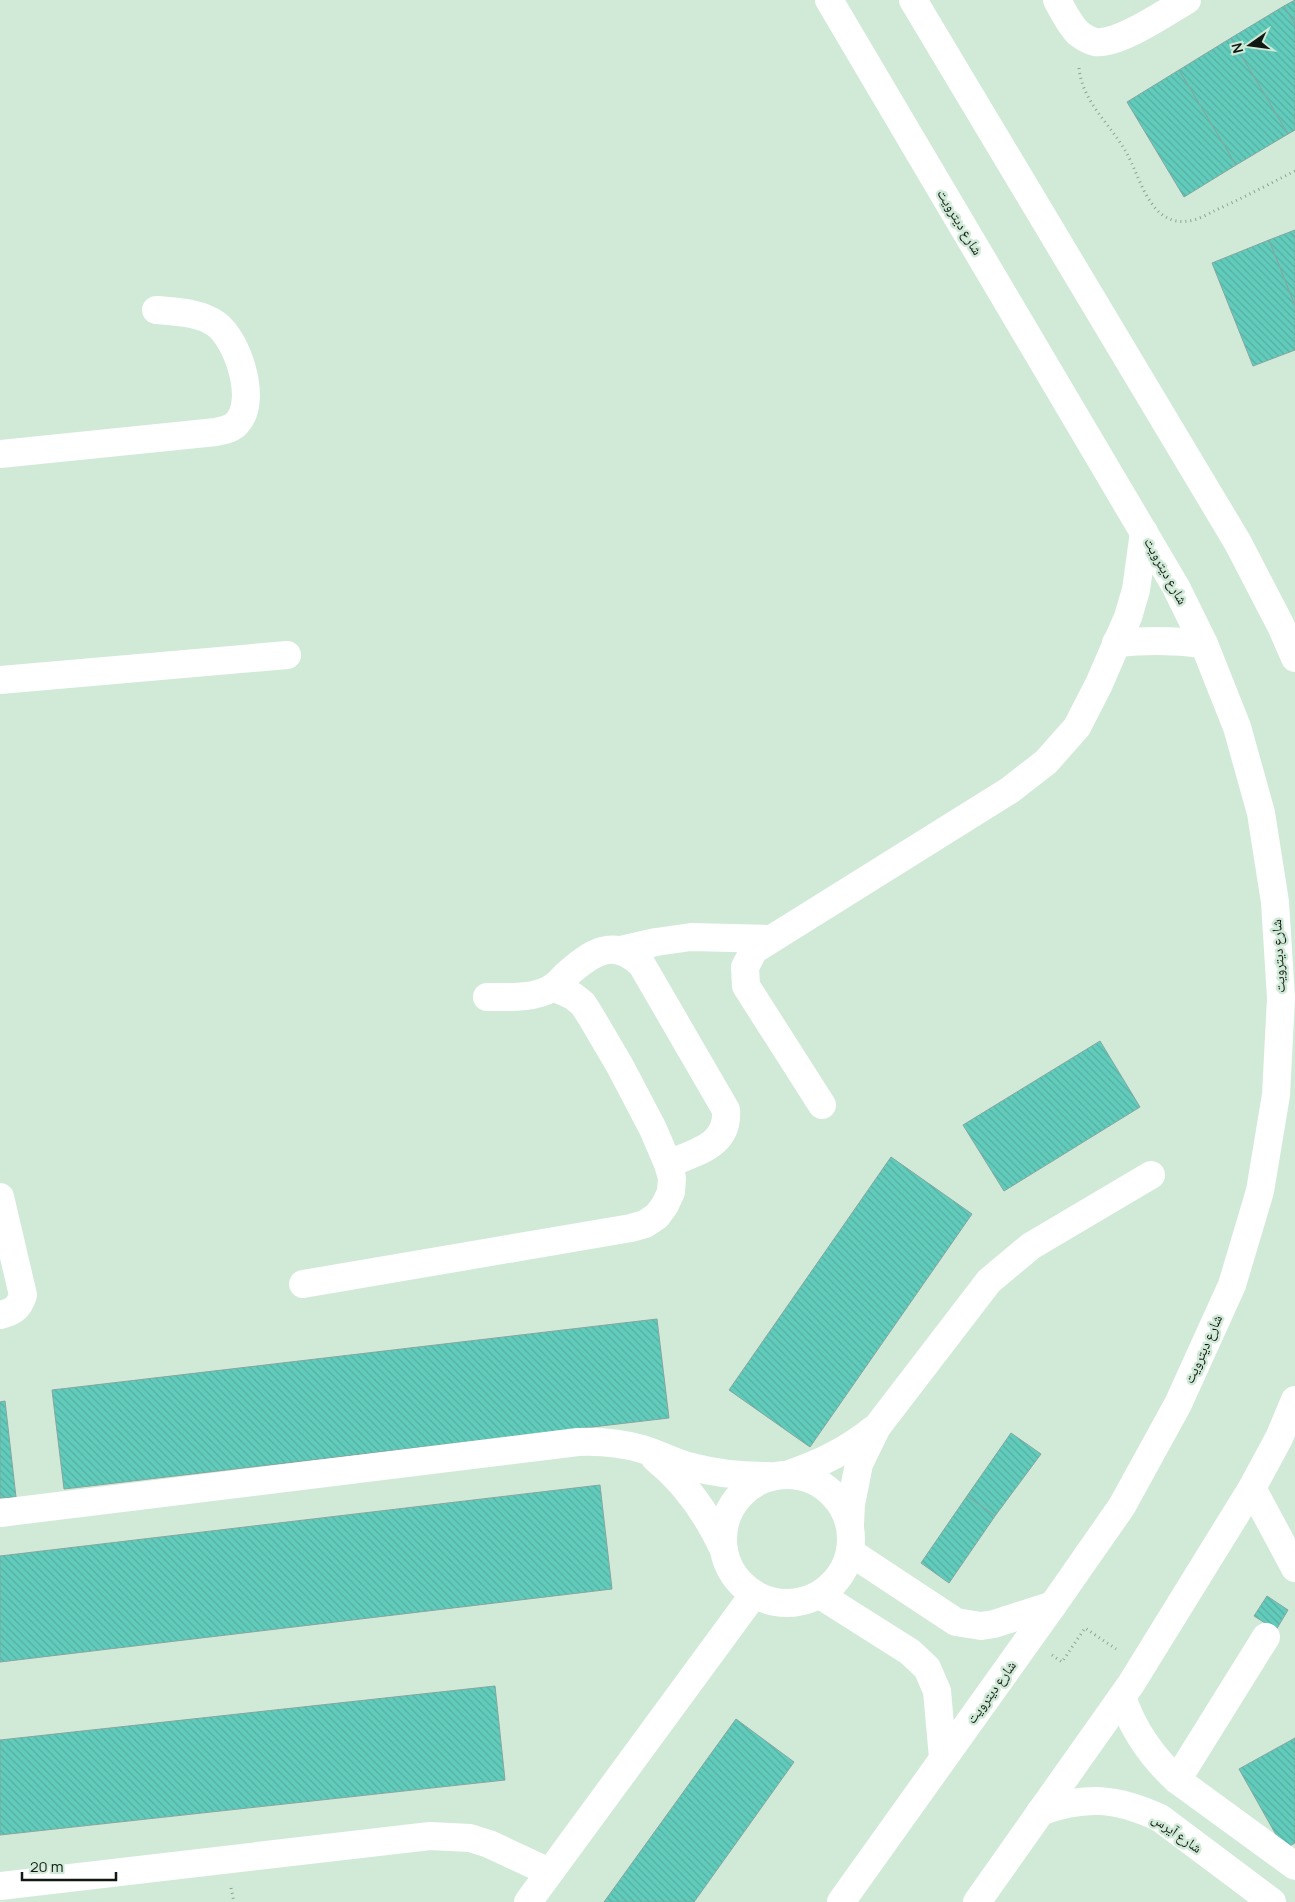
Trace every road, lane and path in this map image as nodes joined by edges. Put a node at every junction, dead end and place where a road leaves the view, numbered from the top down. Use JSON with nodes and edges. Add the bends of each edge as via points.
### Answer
{"nodes":[{"id":1,"x":829,"y":0,"type":"edge"},
{"id":2,"x":913,"y":0,"type":"edge"},
{"id":3,"x":1057,"y":0,"type":"edge"},
{"id":4,"x":1187,"y":0,"type":"edge"},
{"id":5,"x":1094,"y":42,"type":"junction"},
{"id":6,"x":1295,"y":170,"type":"edge"},
{"id":7,"x":156,"y":310,"type":"dead end"},
{"id":8,"x":0,"y":454,"type":"edge"},
{"id":9,"x":1144,"y":532,"type":"junction"},
{"id":10,"x":1116,"y":643,"type":"junction"},
{"id":11,"x":1204,"y":644,"type":"junction"},
{"id":12,"x":287,"y":655,"type":"dead end"},
{"id":13,"x":1295,"y":658,"type":"edge"},
{"id":14,"x":0,"y":680,"type":"edge"},
{"id":15,"x":770,"y":939,"type":"junction"},
{"id":16,"x":621,"y":950,"type":"junction"},
{"id":17,"x":553,"y":988,"type":"junction"},
{"id":18,"x":487,"y":998,"type":"dead end"},
{"id":19,"x":822,"y":1106,"type":"dead end"},
{"id":20,"x":668,"y":1164,"type":"junction"},
{"id":21,"x":1151,"y":1175,"type":"dead end"},
{"id":22,"x":0,"y":1197,"type":"edge"},
{"id":23,"x":303,"y":1284,"type":"dead end"},
{"id":24,"x":0,"y":1315,"type":"edge"},
{"id":25,"x":1295,"y":1400,"type":"edge"},
{"id":26,"x":877,"y":1427,"type":"junction"},
{"id":27,"x":644,"y":1450,"type":"junction"},
{"id":28,"x":779,"y":1475,"type":"junction"},
{"id":29,"x":1252,"y":1488,"type":"junction"},
{"id":30,"x":0,"y":1513,"type":"edge"},
{"id":31,"x":850,"y":1524,"type":"junction"},
{"id":32,"x":723,"y":1548,"type":"junction"},
{"id":33,"x":850,"y":1552,"type":"junction"},
{"id":34,"x":1295,"y":1568,"type":"edge"},
{"id":35,"x":754,"y":1594,"type":"junction"},
{"id":36,"x":820,"y":1595,"type":"junction"},
{"id":37,"x":1053,"y":1605,"type":"junction"},
{"id":38,"x":1030,"y":1638,"type":"junction"},
{"id":39,"x":1266,"y":1638,"type":"dead end"},
{"id":40,"x":1127,"y":1690,"type":"junction"},
{"id":41,"x":943,"y":1758,"type":"junction"},
{"id":42,"x":1177,"y":1780,"type":"junction"},
{"id":43,"x":1040,"y":1812,"type":"junction"},
{"id":44,"x":1295,"y":1866,"type":"edge"},
{"id":45,"x":549,"y":1872,"type":"junction"},
{"id":46,"x":0,"y":1886,"type":"edge"},
{"id":47,"x":528,"y":1902,"type":"edge"},
{"id":48,"x":841,"y":1902,"type":"edge"},
{"id":49,"x":977,"y":1902,"type":"edge"},
{"id":50,"x":1272,"y":1902,"type":"edge"}],
"edges":[{"from":1,"to":9,"type":"street","name":"شارع ديترويت"},
{"from":2,"to":13,"type":"street","via":[[1238,543]]},
{"from":3,"to":5,"type":"street","via":[[1079,34]]},
{"from":4,"to":5,"type":"street","via":[[1128,34]]},
{"from":5,"to":6,"type":"path","via":[[1084,49],[1078,62],[1085,94],[1115,133],[1158,212],[1171,220],[1188,221]]},
{"from":7,"to":8,"type":"street","via":[[203,317],[227,335],[235,348],[246,391],[243,415],[237,424],[216,432]]},
{"from":9,"to":10,"type":"street","via":[[1136,590]]},
{"from":9,"to":11,"type":"street","name":"شارع ديترويت"},
{"from":10,"to":11,"type":"street","via":[[1155,640]]},
{"from":10,"to":15,"type":"street","via":[[1077,726],[1046,762],[1010,790]]},
{"from":11,"to":37,"type":"street","name":"شارع ديترويت","via":[[1237,727],[1261,814],[1275,902],[1281,998],[1275,1105],[1260,1191],[1232,1285],[1178,1404],[1122,1506]]},
{"from":12,"to":14,"type":"street"},
{"from":15,"to":16,"type":"street","via":[[691,937]]},
{"from":15,"to":19,"type":"street","via":[[754,950],[745,967],[746,986]]},
{"from":16,"to":17,"type":"street","via":[[595,953]]},
{"from":16,"to":20,"type":"street","via":[[633,955],[642,965],[726,1110],[725,1130],[719,1139]]},
{"from":17,"to":18,"type":"street","via":[[524,996]]},
{"from":17,"to":20,"type":"street","via":[[583,1004],[620,1066]]},
{"from":20,"to":23,"type":"street","via":[[672,1178],[670,1192],[657,1216],[645,1224]]},
{"from":21,"to":26,"type":"street","via":[[1031,1246],[989,1281]]},
{"from":22,"to":24,"type":"street","via":[[23,1295],[13,1311]]},
{"from":25,"to":29,"type":"street"},
{"from":26,"to":28,"type":"street","via":[[845,1450],[808,1468]]},
{"from":26,"to":31,"type":"street","via":[[859,1464]]},
{"from":27,"to":28,"type":"street","via":[[717,1473]]},
{"from":27,"to":30,"type":"street","via":[[600,1441],[578,1442]]},
{"from":27,"to":32,"type":"street","via":[[690,1494]]},
{"from":28,"to":31,"type":"street","via":[[806,1477],[821,1484],[844,1508]]},
{"from":28,"to":32,"type":"street","via":[[752,1484],[738,1497],[728,1512]]},
{"from":29,"to":34,"type":"street"},
{"from":29,"to":40,"type":"street"},
{"from":31,"to":33,"type":"street"},
{"from":32,"to":35,"type":"street","via":[[728,1566],[739,1582]]},
{"from":33,"to":36,"type":"street","via":[[840,1576]]},
{"from":33,"to":37,"type":"street","via":[[956,1622],[981,1626],[994,1624]]},
{"from":35,"to":36,"type":"street","via":[[770,1602],[787,1604]]},
{"from":35,"to":45,"type":"street"},
{"from":36,"to":41,"type":"street","via":[[910,1652],[927,1668],[937,1691]]},
{"from":37,"to":38,"type":"street","name":"شارع ديترويت"},
{"from":38,"to":40,"type":"path","via":[[1062,1662],[1085,1628],[1129,1658],[1118,1675]]},
{"from":38,"to":41,"type":"street","name":"شارع ديترويت"},
{"from":39,"to":42,"type":"street"},
{"from":40,"to":42,"type":"street","via":[[1129,1716],[1145,1745]]},
{"from":40,"to":43,"type":"street"},
{"from":41,"to":48,"type":"street","name":"شارع ديترويت"},
{"from":42,"to":44,"type":"street"},
{"from":43,"to":49,"type":"street"},
{"from":43,"to":50,"type":"street","name":"شارع آيرس","via":[[1080,1800],[1114,1802],[1141,1809],[1160,1818]]},
{"from":45,"to":46,"type":"street","via":[[470,1838],[430,1836]]},
{"from":45,"to":47,"type":"street"}]}
